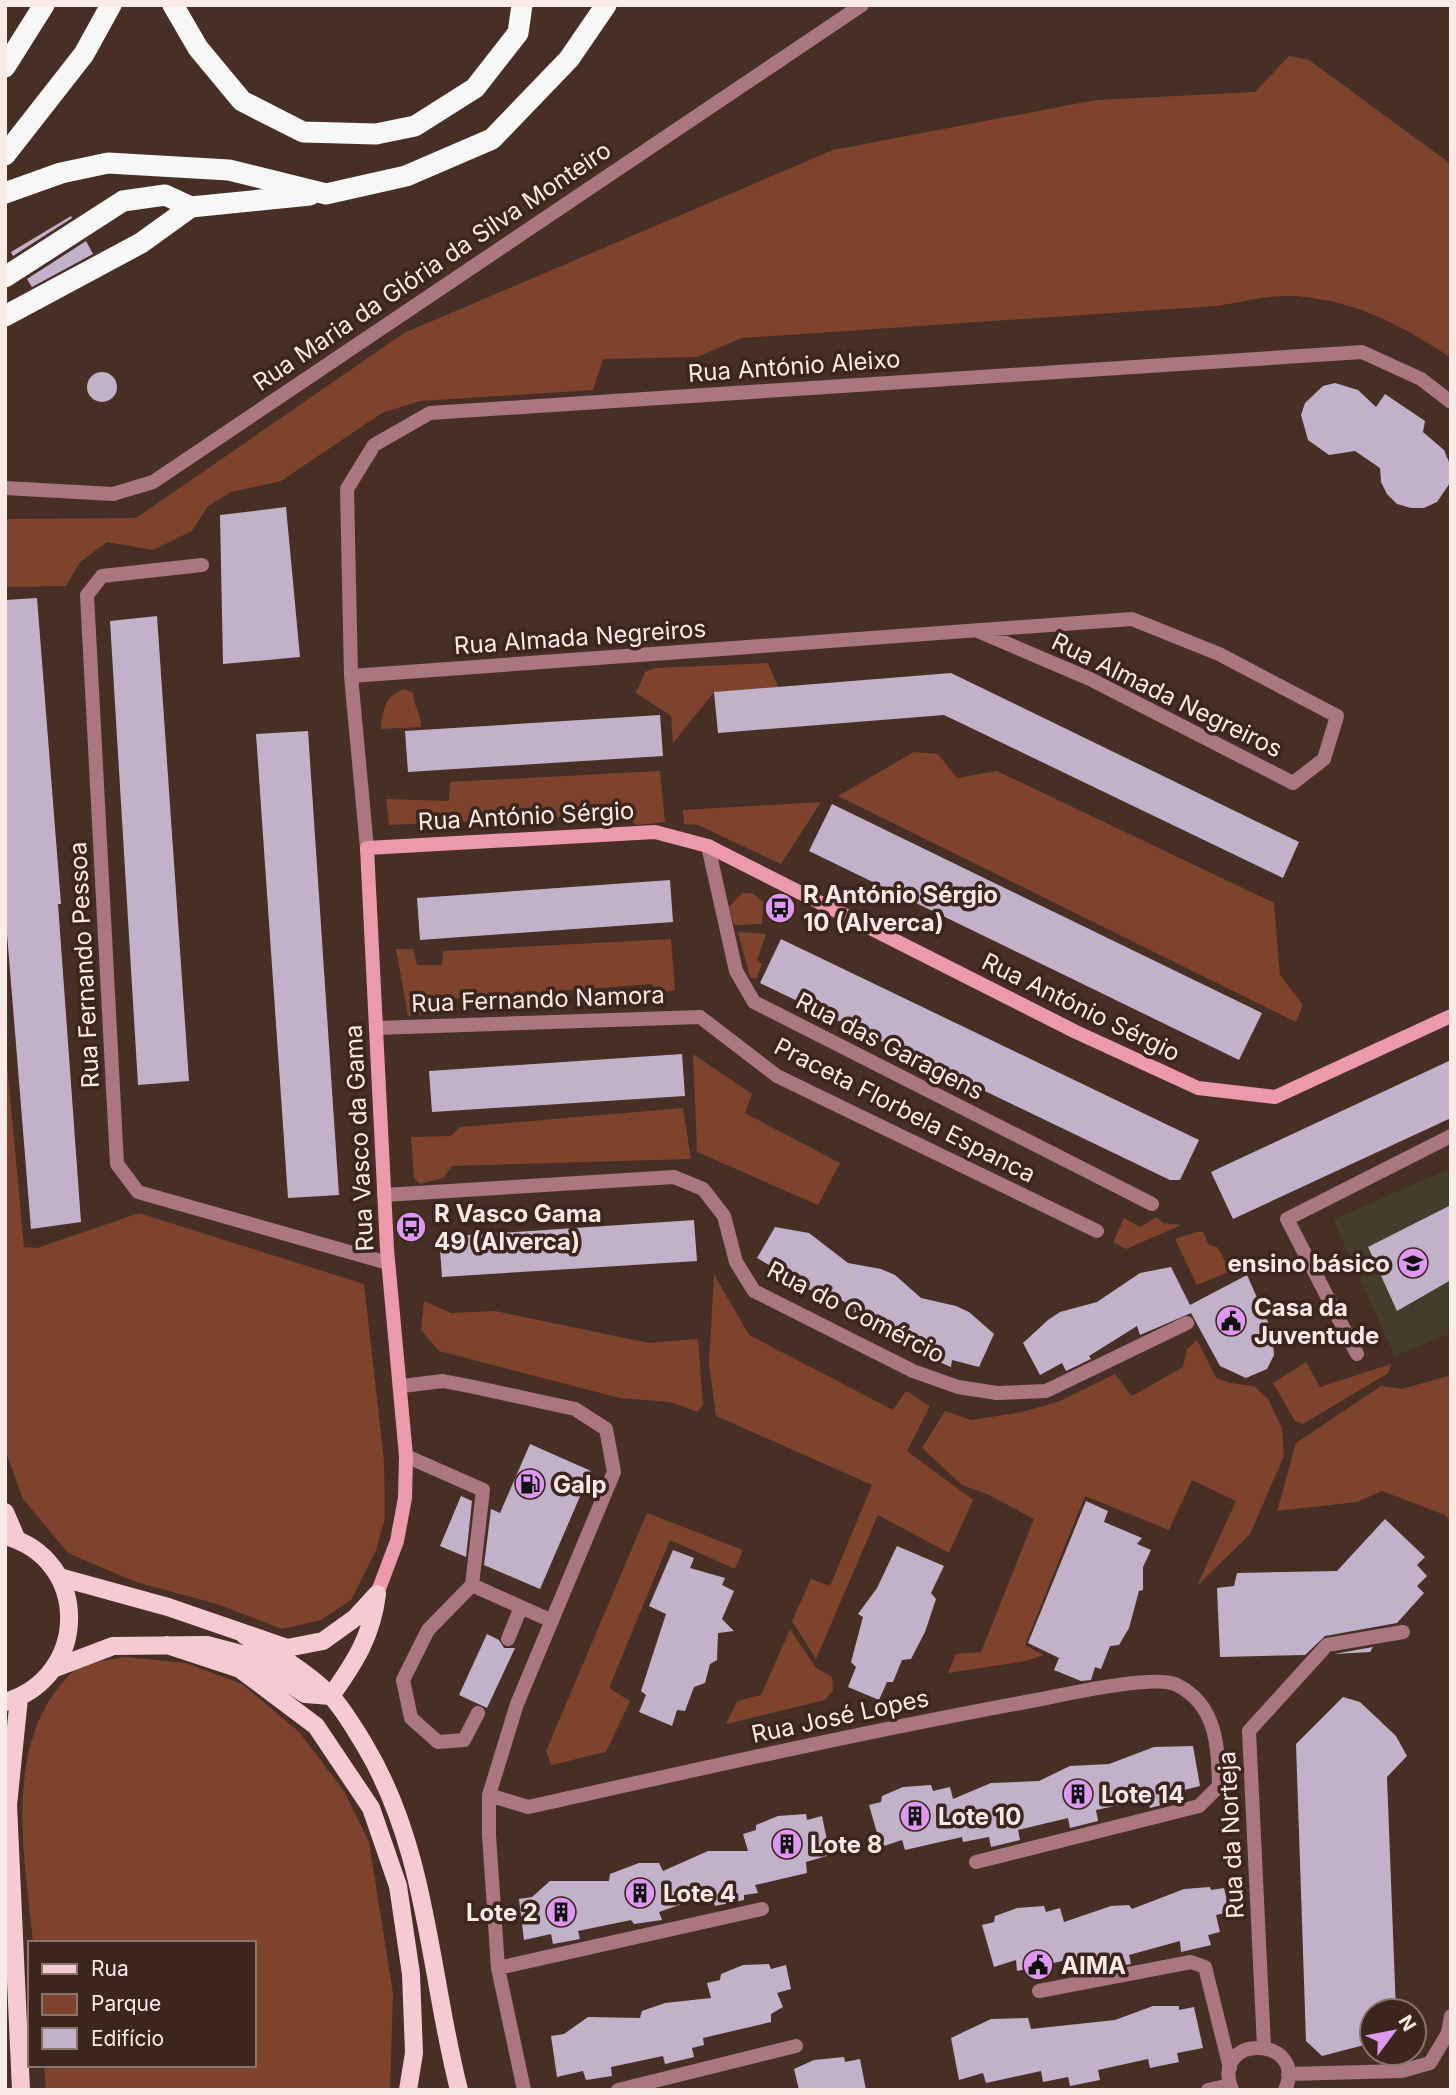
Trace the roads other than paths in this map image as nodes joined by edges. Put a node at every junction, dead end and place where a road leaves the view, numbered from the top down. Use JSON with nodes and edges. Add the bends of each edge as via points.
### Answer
{"nodes":[{"id":1,"x":44,"y":5,"type":"edge"},
{"id":2,"x":111,"y":5,"type":"edge"},
{"id":3,"x":173,"y":5,"type":"edge"},
{"id":4,"x":522,"y":5,"type":"edge"},
{"id":5,"x":606,"y":5,"type":"edge"},
{"id":6,"x":862,"y":5,"type":"edge"},
{"id":7,"x":5,"y":67,"type":"edge"},
{"id":8,"x":5,"y":155,"type":"edge"},
{"id":9,"x":5,"y":193,"type":"edge"},
{"id":10,"x":326,"y":194,"type":"junction"},
{"id":11,"x":191,"y":207,"type":"junction"},
{"id":12,"x":5,"y":277,"type":"edge"},
{"id":13,"x":5,"y":316,"type":"edge"},
{"id":14,"x":1451,"y":402,"type":"edge"},
{"id":15,"x":5,"y":488,"type":"edge"},
{"id":16,"x":202,"y":565,"type":"dead end"},
{"id":17,"x":978,"y":631,"type":"junction"},
{"id":18,"x":351,"y":676,"type":"junction"},
{"id":19,"x":708,"y":846,"type":"junction"},
{"id":20,"x":367,"y":848,"type":"junction"},
{"id":21,"x":1451,"y":1016,"type":"edge"},
{"id":22,"x":700,"y":1017,"type":"joint"},
{"id":23,"x":376,"y":1028,"type":"junction"},
{"id":24,"x":1451,"y":1136,"type":"edge"},
{"id":25,"x":384,"y":1195,"type":"junction"},
{"id":26,"x":1152,"y":1204,"type":"dead end"},
{"id":27,"x":1097,"y":1231,"type":"dead end"},
{"id":28,"x":388,"y":1263,"type":"junction"},
{"id":29,"x":1187,"y":1323,"type":"dead end"},
{"id":30,"x":1357,"y":1354,"type":"dead end"},
{"id":31,"x":402,"y":1386,"type":"junction"},
{"id":32,"x":406,"y":1456,"type":"junction"},
{"id":33,"x":5,"y":1512,"type":"edge"},
{"id":34,"x":11,"y":1538,"type":"edge"},
{"id":35,"x":59,"y":1577,"type":"junction"},
{"id":36,"x":472,"y":1585,"type":"junction"},
{"id":37,"x":377,"y":1594,"type":"junction"},
{"id":38,"x":521,"y":1607,"type":"junction"},
{"id":39,"x":552,"y":1621,"type":"junction"},
{"id":40,"x":1403,"y":1632,"type":"dead end"},
{"id":41,"x":244,"y":1635,"type":"junction"},
{"id":42,"x":508,"y":1639,"type":"dead end"},
{"id":43,"x":167,"y":1645,"type":"junction"},
{"id":44,"x":55,"y":1668,"type":"junction"},
{"id":45,"x":331,"y":1696,"type":"junction"},
{"id":46,"x":12,"y":1700,"type":"edge"},
{"id":47,"x":478,"y":1713,"type":"dead end"},
{"id":48,"x":489,"y":1795,"type":"junction"},
{"id":49,"x":976,"y":1862,"type":"dead end"},
{"id":50,"x":762,"y":1909,"type":"dead end"},
{"id":51,"x":498,"y":1968,"type":"junction"},
{"id":52,"x":1039,"y":1991,"type":"dead end"},
{"id":53,"x":1451,"y":2016,"type":"edge"},
{"id":54,"x":796,"y":2046,"type":"dead end"},
{"id":55,"x":1264,"y":2047,"type":"junction"},
{"id":56,"x":1230,"y":2068,"type":"junction"},
{"id":57,"x":1288,"y":2074,"type":"junction"},
{"id":58,"x":1231,"y":2087,"type":"edge"},
{"id":59,"x":21,"y":2090,"type":"edge"},
{"id":60,"x":408,"y":2090,"type":"edge"},
{"id":61,"x":459,"y":2090,"type":"edge"},
{"id":62,"x":524,"y":2090,"type":"edge"},
{"id":63,"x":618,"y":2090,"type":"edge"},
{"id":64,"x":1208,"y":2090,"type":"edge"},
{"id":65,"x":1285,"y":2090,"type":"edge"}],
"edges":[{"from":1,"to":7,"type":"highway"},
{"from":2,"to":8,"type":"highway","via":[[85,54]]},
{"from":3,"to":4,"type":"highway","via":[[198,48],[242,101],[303,132],[376,134],[415,126],[475,88],[517,33]]},
{"from":5,"to":10,"type":"highway","via":[[569,59],[492,139],[406,176]]},
{"from":6,"to":15,"type":"street","name":"Rua Maria da Glória da Silva Monteiro","via":[[153,481],[113,494]]},
{"from":9,"to":10,"type":"highway","via":[[61,173],[108,163],[229,170]]},
{"from":10,"to":11,"type":"highway"},
{"from":11,"to":12,"type":"highway","via":[[165,195],[123,201]]},
{"from":11,"to":13,"type":"highway","via":[[141,243]]},
{"from":14,"to":18,"type":"street","name":"Rua António Aleixo","via":[[1420,379],[1362,352],[430,413],[374,445],[347,489]]},
{"from":16,"to":28,"type":"street","name":"Rua Fernando Pessoa","via":[[102,576],[87,595],[117,1164],[138,1192]]},
{"from":17,"to":17,"type":"street","name":"Rua Almada Negreiros","via":[[1090,679],[1293,783],[1324,759],[1337,716],[1219,654],[1132,619]]},
{"from":17,"to":18,"type":"street","name":"Rua Almada Negreiros"},
{"from":18,"to":20,"type":"street","name":"Rua Vasco da Gama"},
{"from":19,"to":20,"type":"main road","name":"Rua António Sérgio","via":[[655,832]]},
{"from":19,"to":21,"type":"main road","name":"Rua António Sérgio","via":[[1076,1032],[1198,1088],[1275,1097]]},
{"from":19,"to":26,"type":"street","name":"Rua das Garagens","via":[[736,971],[754,1002]]},
{"from":20,"to":23,"type":"main road","name":"Rua Vasco da Gama"},
{"from":22,"to":23,"type":"street","name":"Rua Fernando Namora"},
{"from":22,"to":27,"type":"street","name":"Praceta Florbela Espanca","via":[[777,1076]]},
{"from":23,"to":25,"type":"main road","name":"Rua Vasco da Gama"},
{"from":24,"to":30,"type":"street","via":[[1287,1219]]},
{"from":25,"to":28,"type":"main road","name":"Rua Vasco da Gama"},
{"from":25,"to":29,"type":"street","name":"Rua do Comércio","via":[[674,1177],[703,1189],[724,1216],[736,1262],[754,1291],[913,1371],[958,1387],[997,1393],[1046,1391]]},
{"from":28,"to":31,"type":"main road","name":"Rua Vasco da Gama"},
{"from":31,"to":32,"type":"main road","name":"Rua Vasco da Gama"},
{"from":31,"to":39,"type":"street","via":[[443,1381],[474,1387],[575,1409],[606,1429],[614,1472]]},
{"from":32,"to":36,"type":"street","via":[[482,1490]]},
{"from":32,"to":37,"type":"main road","name":"Rua Vasco da Gama","via":[[397,1541]]},
{"from":33,"to":34,"type":"main road"},
{"from":34,"to":35,"type":"main road","via":[[42,1555]]},
{"from":35,"to":41,"type":"main road","via":[[168,1607]]},
{"from":35,"to":44,"type":"main road","via":[[70,1623],[66,1647]]},
{"from":36,"to":38,"type":"street"},
{"from":36,"to":47,"type":"street","via":[[429,1630],[403,1680],[411,1718],[438,1742],[464,1740]]},
{"from":37,"to":41,"type":"main road","via":[[355,1618],[323,1641],[287,1648]]},
{"from":37,"to":45,"type":"main road","via":[[374,1622],[355,1662]]},
{"from":38,"to":39,"type":"street"},
{"from":38,"to":42,"type":"street"},
{"from":39,"to":48,"type":"street","via":[[517,1704]]},
{"from":40,"to":55,"type":"street","name":"Rua da Norteja","via":[[1327,1645],[1249,1731]]},
{"from":41,"to":45,"type":"main road","via":[[285,1659]]},
{"from":43,"to":44,"type":"main road","via":[[113,1646]]},
{"from":43,"to":45,"type":"main road","via":[[207,1646],[245,1656],[304,1694]]},
{"from":43,"to":60,"type":"main road","via":[[240,1669],[316,1726],[371,1808],[398,1886],[411,1974],[414,2053]]},
{"from":44,"to":46,"type":"main road","via":[[39,1685]]},
{"from":45,"to":61,"type":"main road","via":[[382,1773],[399,1813],[420,1884],[443,2028]]},
{"from":46,"to":59,"type":"main road","via":[[8,1805]]},
{"from":48,"to":49,"type":"street","name":"Rua José Lopes","via":[[528,1807],[835,1738],[1116,1686],[1175,1683],[1198,1700],[1217,1737],[1219,1786],[1199,1806]]},
{"from":48,"to":51,"type":"street"},
{"from":50,"to":51,"type":"street"},
{"from":51,"to":62,"type":"street"},
{"from":52,"to":56,"type":"street","via":[[1191,1962],[1205,1967]]},
{"from":53,"to":57,"type":"street","via":[[1448,2033],[1430,2063],[1402,2071]]},
{"from":54,"to":63,"type":"street"},
{"from":55,"to":56,"type":"street","via":[[1246,2049]]},
{"from":55,"to":57,"type":"street","via":[[1280,2056]]},
{"from":56,"to":58,"type":"street"},
{"from":57,"to":65,"type":"street"},
{"from":58,"to":64,"type":"street"}]}
